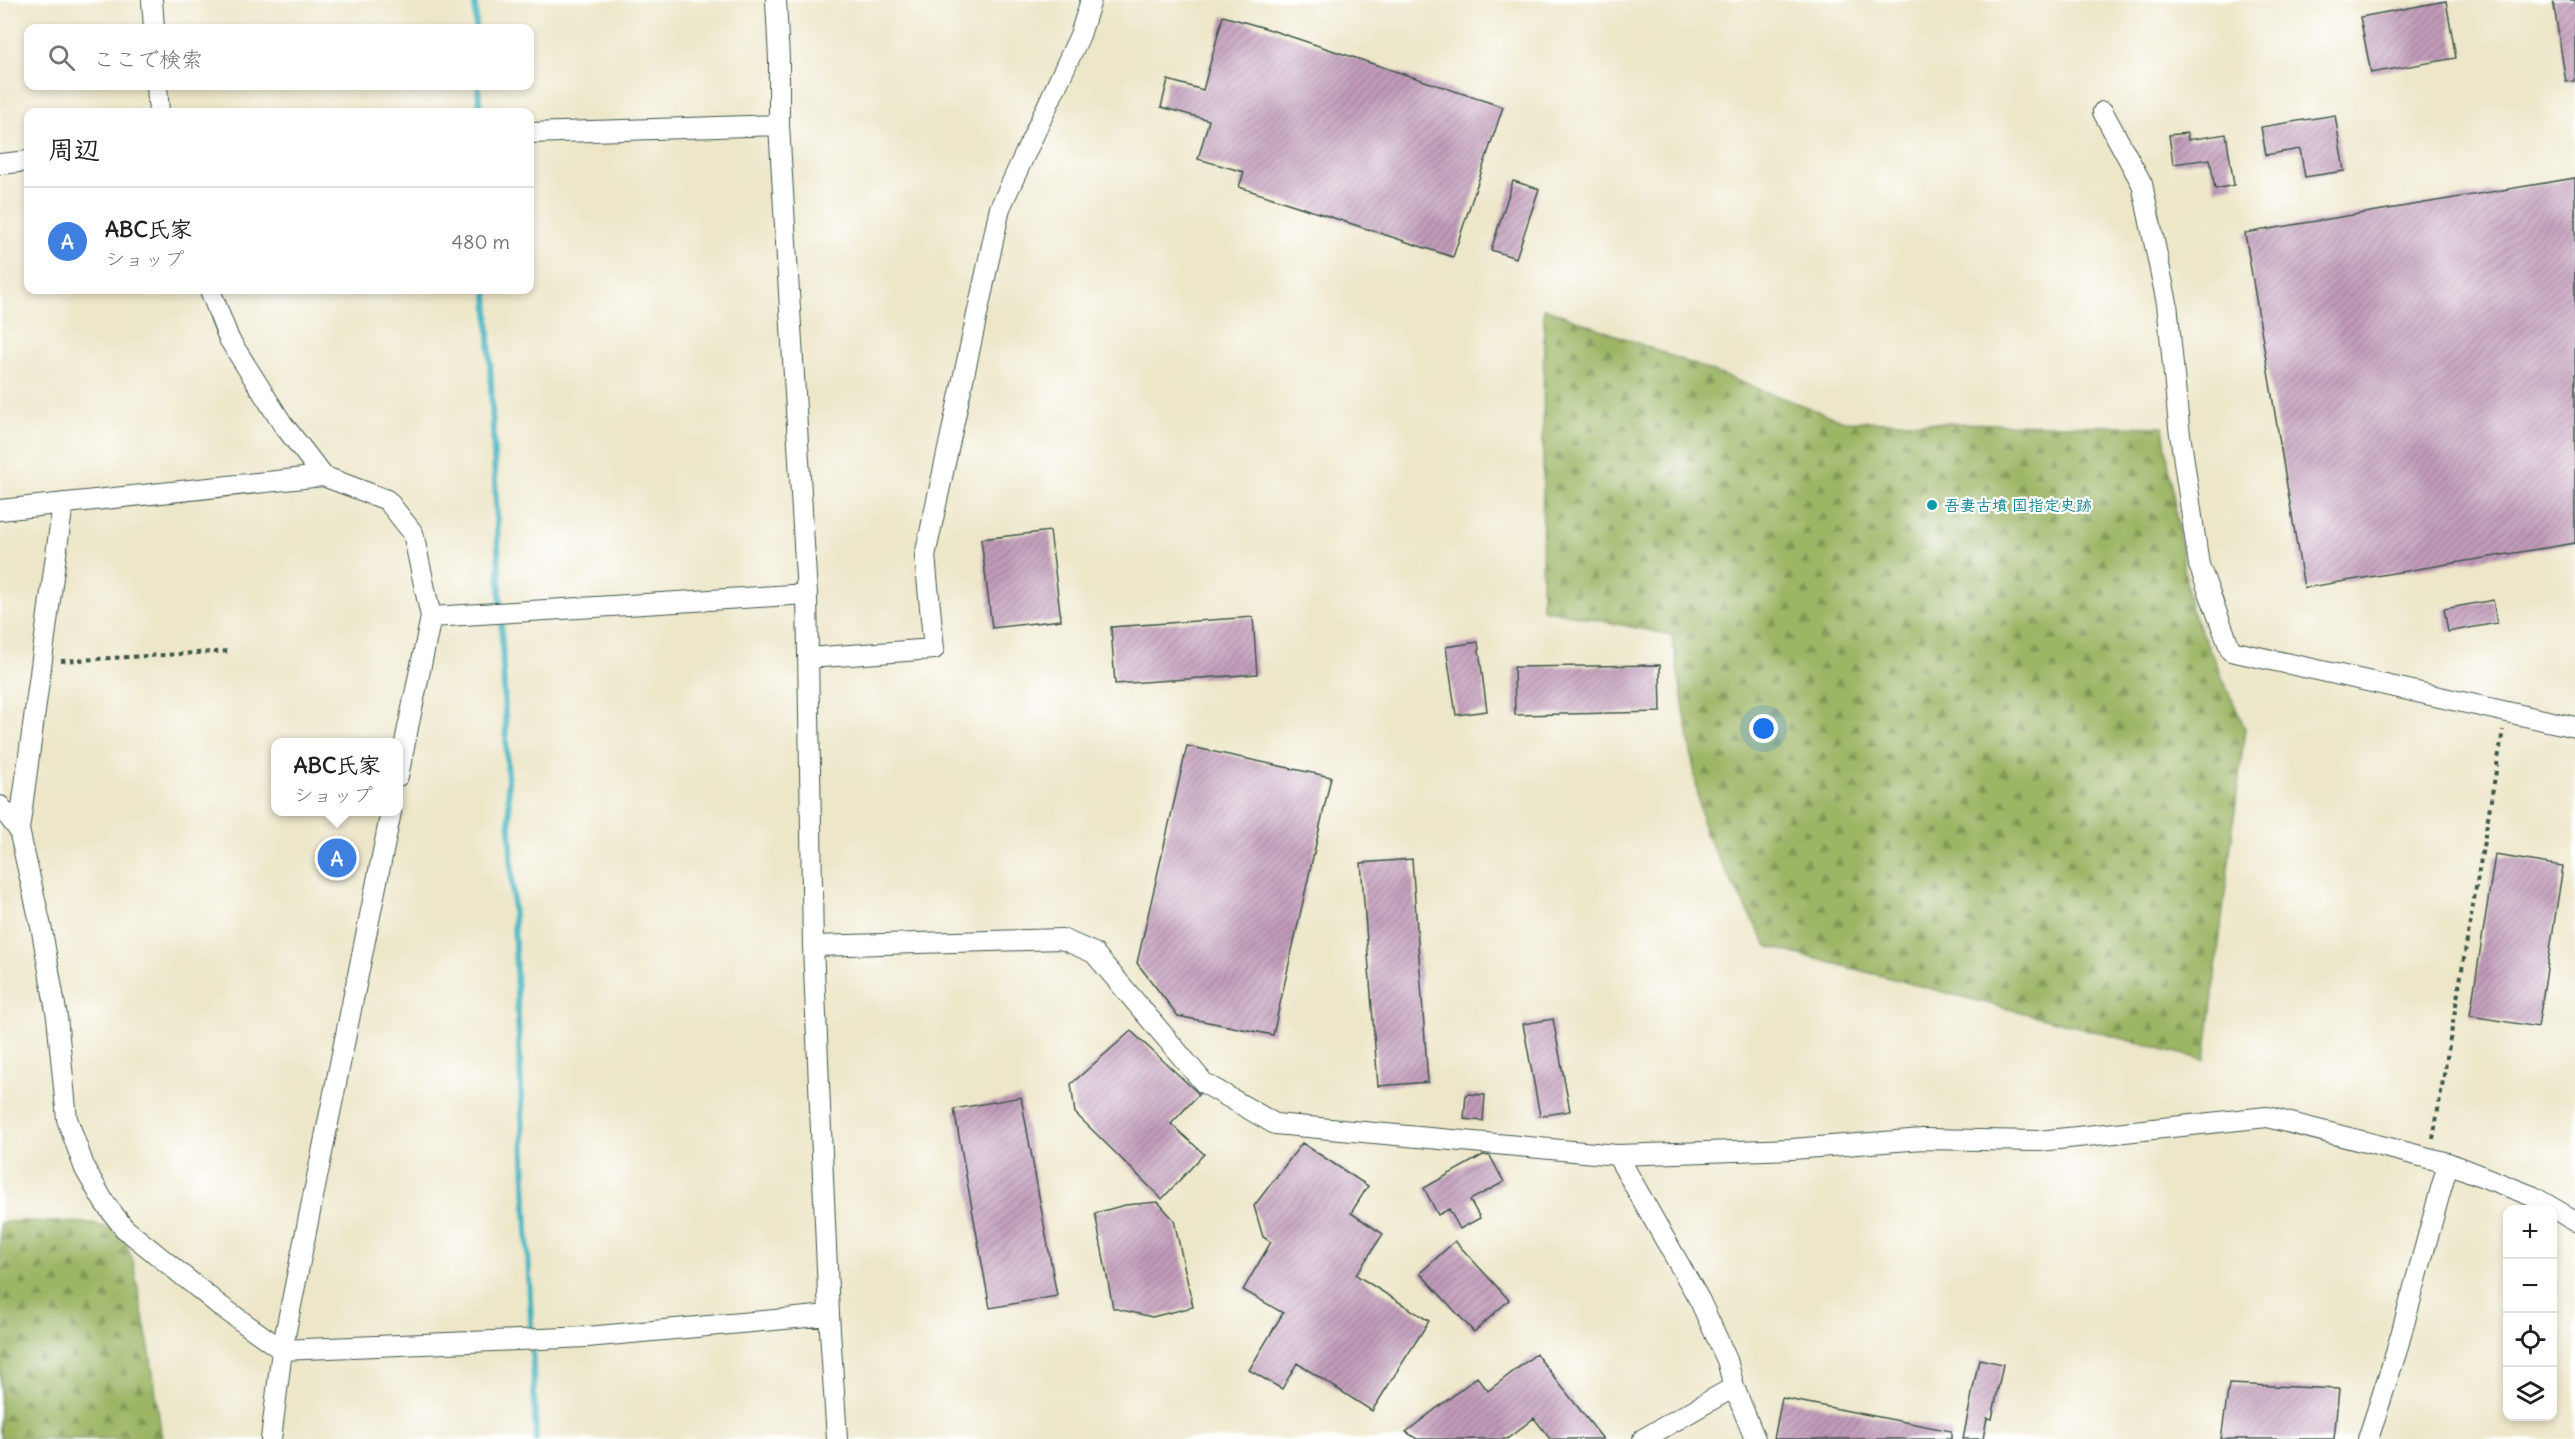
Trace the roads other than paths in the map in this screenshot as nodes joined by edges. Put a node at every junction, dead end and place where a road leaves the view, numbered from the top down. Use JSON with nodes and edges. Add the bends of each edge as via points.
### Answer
{"nodes":[{"id":1,"x":152,"y":0,"type":"edge"},
{"id":2,"x":776,"y":0,"type":"edge"},
{"id":3,"x":1091,"y":0,"type":"edge"},
{"id":4,"x":154,"y":24,"type":"edge"},
{"id":5,"x":157,"y":90,"type":"edge"},
{"id":6,"x":159,"y":108,"type":"edge"},
{"id":7,"x":2103,"y":112,"type":"dead end"},
{"id":8,"x":779,"y":125,"type":"junction"},
{"id":9,"x":534,"y":134,"type":"edge"},
{"id":10,"x":24,"y":161,"type":"edge"},
{"id":11,"x":0,"y":164,"type":"edge"},
{"id":12,"x":212,"y":294,"type":"edge"},
{"id":13,"x":322,"y":476,"type":"junction"},
{"id":14,"x":63,"y":503,"type":"junction"},
{"id":15,"x":0,"y":510,"type":"edge"},
{"id":16,"x":807,"y":594,"type":"junction"},
{"id":17,"x":431,"y":617,"type":"junction"},
{"id":18,"x":808,"y":658,"type":"junction"},
{"id":19,"x":2575,"y":727,"type":"edge"},
{"id":20,"x":403,"y":756,"type":"edge"},
{"id":21,"x":0,"y":806,"type":"edge"},
{"id":22,"x":390,"y":816,"type":"edge"},
{"id":23,"x":19,"y":830,"type":"junction"},
{"id":24,"x":813,"y":946,"type":"junction"},
{"id":25,"x":1617,"y":1155,"type":"junction"},
{"id":26,"x":2439,"y":1160,"type":"junction"},
{"id":27,"x":2575,"y":1221,"type":"edge"},
{"id":28,"x":829,"y":1315,"type":"junction"},
{"id":29,"x":282,"y":1350,"type":"junction"},
{"id":30,"x":1734,"y":1388,"type":"junction"},
{"id":31,"x":271,"y":1439,"type":"edge"},
{"id":32,"x":837,"y":1439,"type":"edge"},
{"id":33,"x":1643,"y":1439,"type":"edge"},
{"id":34,"x":1755,"y":1439,"type":"edge"},
{"id":35,"x":2368,"y":1439,"type":"edge"}],
"edges":[{"from":1,"to":4,"type":"street"},
{"from":2,"to":8,"type":"street"},
{"from":3,"to":18,"type":"street","via":[[1080,35],[1000,208],[925,556],[934,649]]},
{"from":5,"to":6,"type":"street"},
{"from":7,"to":19,"type":"street","via":[[2142,184],[2167,303],[2179,426],[2199,565],[2231,651]]},
{"from":8,"to":9,"type":"street"},
{"from":8,"to":16,"type":"street"},
{"from":10,"to":11,"type":"street"},
{"from":12,"to":13,"type":"street","via":[[229,339],[282,423]]},
{"from":13,"to":14,"type":"street"},
{"from":13,"to":17,"type":"street","via":[[387,500],[413,533]]},
{"from":14,"to":15,"type":"street"},
{"from":14,"to":23,"type":"street"},
{"from":16,"to":17,"type":"street"},
{"from":16,"to":18,"type":"street"},
{"from":17,"to":20,"type":"street"},
{"from":18,"to":24,"type":"street"},
{"from":21,"to":23,"type":"street"},
{"from":22,"to":29,"type":"street"},
{"from":23,"to":29,"type":"street","via":[[57,1017],[67,1119],[85,1169],[124,1227],[219,1305]]},
{"from":24,"to":25,"type":"street","via":[[1062,939],[1094,953],[1204,1083],[1275,1124]]},
{"from":24,"to":28,"type":"street"},
{"from":25,"to":26,"type":"street","via":[[1792,1149],[1923,1138],[2039,1141],[2267,1118]]},
{"from":25,"to":30,"type":"street","via":[[1700,1300],[1727,1360]]},
{"from":26,"to":27,"type":"street","via":[[2532,1196]]},
{"from":26,"to":35,"type":"street","via":[[2396,1353]]},
{"from":28,"to":29,"type":"street","via":[[587,1337]]},
{"from":28,"to":32,"type":"street"},
{"from":29,"to":31,"type":"street"},
{"from":30,"to":33,"type":"street"},
{"from":30,"to":34,"type":"street"}]}
